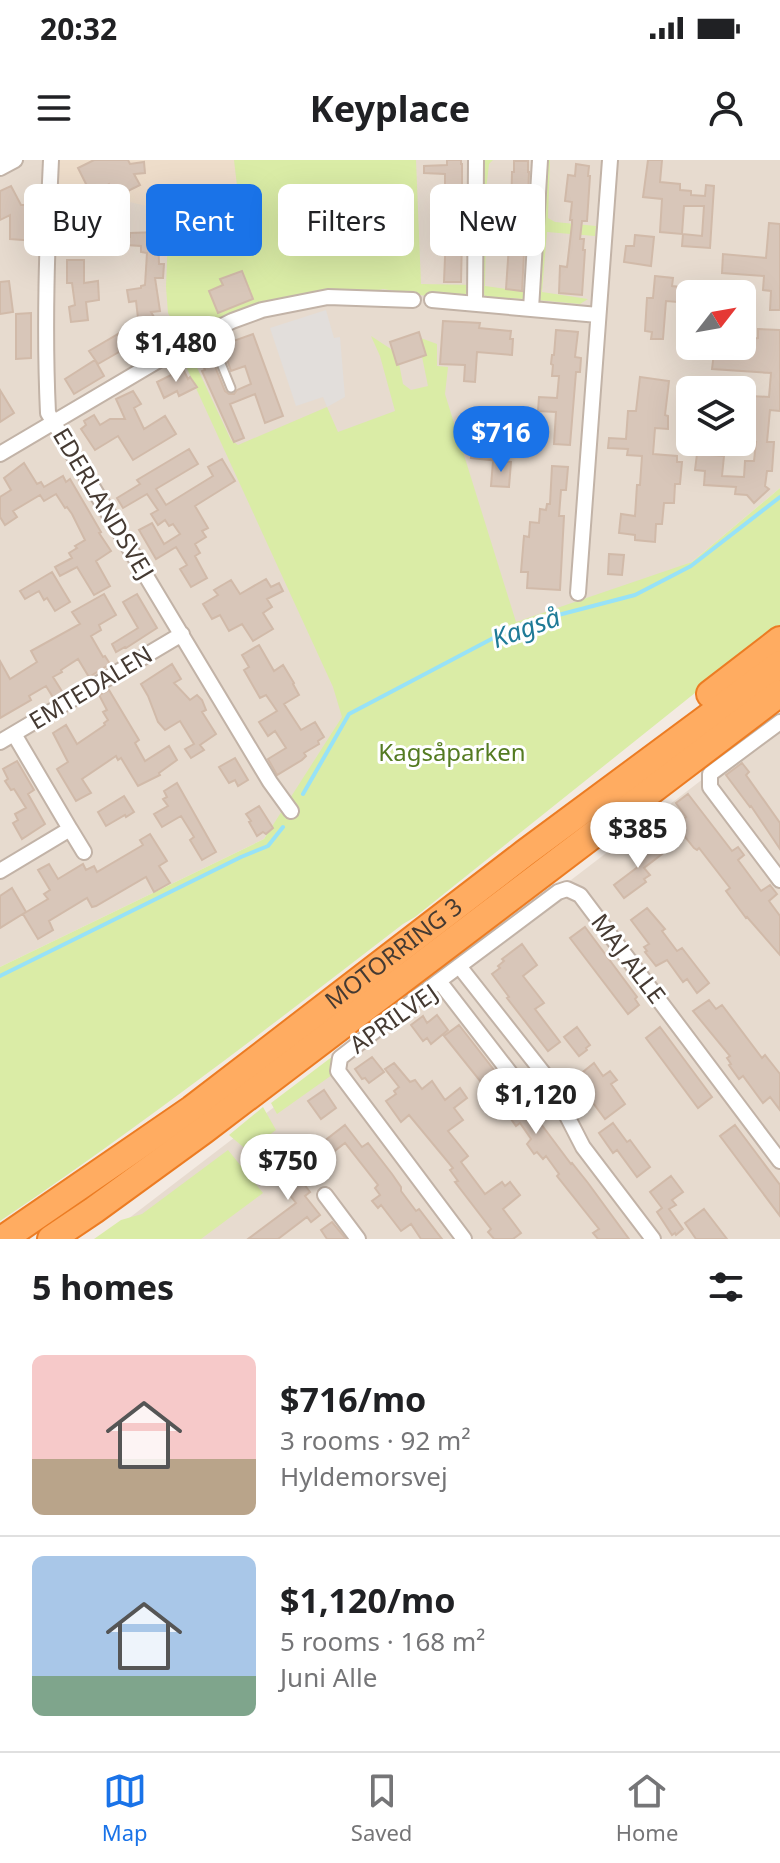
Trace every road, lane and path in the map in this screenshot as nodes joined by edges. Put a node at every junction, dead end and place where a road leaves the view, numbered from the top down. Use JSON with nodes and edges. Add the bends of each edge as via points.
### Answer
{"nodes":[{"id":1,"x":15,"y":160,"type":"edge"},
{"id":2,"x":51,"y":160,"type":"edge"},
{"id":3,"x":476,"y":160,"type":"edge"},
{"id":4,"x":540,"y":160,"type":"edge"},
{"id":5,"x":610,"y":160,"type":"edge"},
{"id":6,"x":0,"y":168,"type":"edge"},
{"id":7,"x":413,"y":300,"type":"dead end"},
{"id":8,"x":432,"y":300,"type":"dead end"},
{"id":9,"x":475,"y":304,"type":"junction"},
{"id":10,"x":531,"y":309,"type":"junction"},
{"id":11,"x":598,"y":315,"type":"junction"},
{"id":12,"x":208,"y":332,"type":"junction"},
{"id":13,"x":231,"y":388,"type":"dead end"},
{"id":14,"x":54,"y":423,"type":"junction"},
{"id":15,"x":0,"y":454,"type":"edge"},
{"id":16,"x":578,"y":593,"type":"dead end"},
{"id":17,"x":182,"y":634,"type":"junction"},
{"id":18,"x":780,"y":640,"type":"edge"},
{"id":19,"x":780,"y":664,"type":"edge"},
{"id":20,"x":780,"y":693,"type":"edge"},
{"id":21,"x":780,"y":722,"type":"edge"},
{"id":22,"x":14,"y":734,"type":"junction"},
{"id":23,"x":0,"y":742,"type":"edge"},
{"id":24,"x":291,"y":811,"type":"dead end"},
{"id":25,"x":70,"y":829,"type":"junction"},
{"id":26,"x":84,"y":852,"type":"dead end"},
{"id":27,"x":525,"y":853,"type":"junction"},
{"id":28,"x":0,"y":871,"type":"edge"},
{"id":29,"x":780,"y":880,"type":"edge"},
{"id":30,"x":459,"y":966,"type":"junction"},
{"id":31,"x":439,"y":981,"type":"junction"},
{"id":32,"x":524,"y":1091,"type":"dead end"},
{"id":33,"x":780,"y":1161,"type":"edge"},
{"id":34,"x":325,"y":1195,"type":"dead end"},
{"id":35,"x":3,"y":1239,"type":"edge"},
{"id":36,"x":51,"y":1239,"type":"edge"},
{"id":37,"x":358,"y":1239,"type":"edge"},
{"id":38,"x":464,"y":1239,"type":"edge"},
{"id":39,"x":653,"y":1239,"type":"edge"}],
"edges":[{"from":1,"to":6,"type":"street"},
{"from":2,"to":14,"type":"street","name":"EDERLANDSVEJ","via":[[46,368],[48,413]]},
{"from":3,"to":9,"type":"street"},
{"from":4,"to":10,"type":"street"},
{"from":5,"to":11,"type":"street"},
{"from":7,"to":12,"type":"street","via":[[324,297],[262,310]]},
{"from":8,"to":9,"type":"street"},
{"from":9,"to":10,"type":"street"},
{"from":10,"to":11,"type":"street"},
{"from":11,"to":16,"type":"street"},
{"from":12,"to":13,"type":"lane"},
{"from":12,"to":14,"type":"street"},
{"from":14,"to":15,"type":"street"},
{"from":14,"to":17,"type":"street","name":"EDERLANDSVEJ"},
{"from":17,"to":22,"type":"street","name":"EMTEDALEN"},
{"from":17,"to":24,"type":"street","name":"EDERLANDSVEJ"},
{"from":18,"to":27,"type":"highway","via":[[584,794]]},
{"from":19,"to":27,"type":"highway","name":"MOTORRING 3"},
{"from":20,"to":36,"type":"highway","name":"MOTORRING 3","via":[[204,1130]]},
{"from":21,"to":29,"type":"street","via":[[710,774],[710,787]]},
{"from":22,"to":23,"type":"street","name":"EMTEDALEN"},
{"from":22,"to":25,"type":"street"},
{"from":25,"to":26,"type":"street"},
{"from":25,"to":28,"type":"street"},
{"from":27,"to":35,"type":"highway","name":"MOTORRING 3","via":[[192,1109]]},
{"from":30,"to":31,"type":"street","name":"MAJ ALLE"},
{"from":30,"to":33,"type":"street","name":"MAJ ALLE","via":[[558,892],[567,889],[580,895]]},
{"from":30,"to":39,"type":"street","via":[[548,1079],[583,1147]]},
{"from":31,"to":32,"type":"street","name":"APRILVEJ"},
{"from":31,"to":38,"type":"street","name":"APRILVEJ","via":[[340,1058],[338,1071]]},
{"from":34,"to":37,"type":"street"}]}
